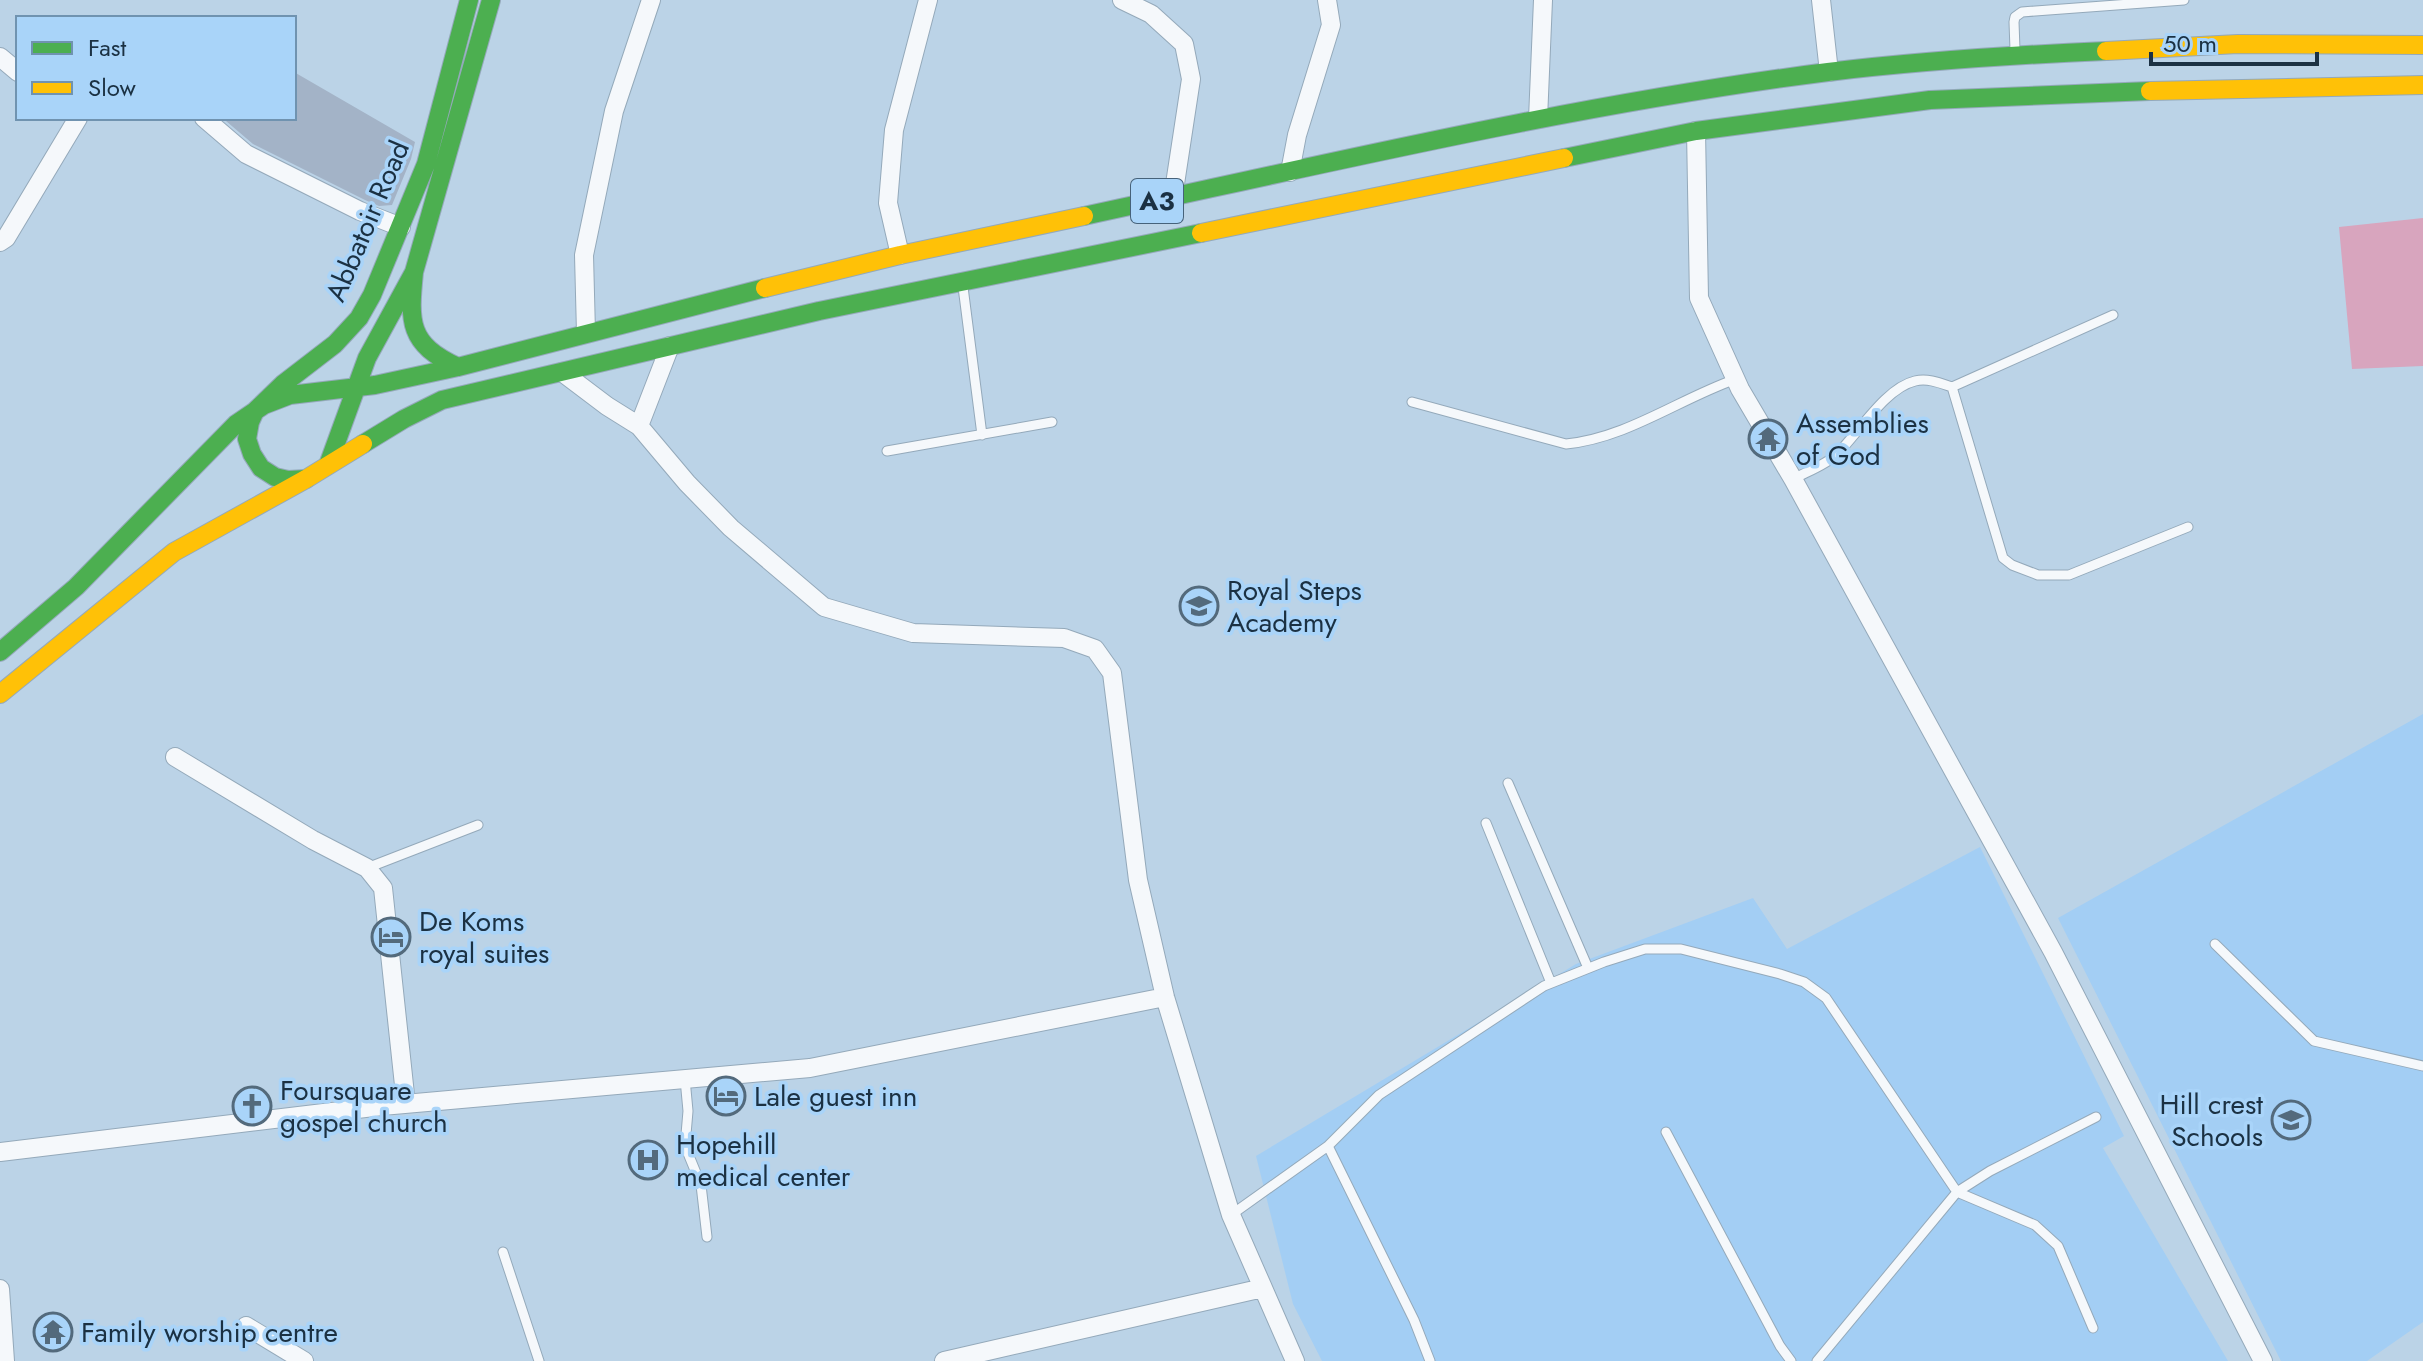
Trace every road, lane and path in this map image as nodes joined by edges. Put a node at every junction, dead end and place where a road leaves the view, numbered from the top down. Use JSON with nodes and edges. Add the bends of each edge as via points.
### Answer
{"nodes":[{"id":1,"x":469,"y":0,"type":"edge"},
{"id":2,"x":491,"y":0,"type":"edge"},
{"id":3,"x":651,"y":0,"type":"edge"},
{"id":4,"x":928,"y":0,"type":"edge"},
{"id":5,"x":1122,"y":0,"type":"edge"},
{"id":6,"x":1327,"y":0,"type":"edge"},
{"id":7,"x":1543,"y":0,"type":"edge"},
{"id":8,"x":1821,"y":0,"type":"edge"},
{"id":9,"x":2184,"y":0,"type":"edge"},
{"id":10,"x":2423,"y":45,"type":"edge"},
{"id":11,"x":2016,"y":56,"type":"junction"},
{"id":12,"x":0,"y":57,"type":"edge"},
{"id":13,"x":16,"y":70,"type":"edge"},
{"id":14,"x":1829,"y":72,"type":"junction"},
{"id":15,"x":2423,"y":85,"type":"edge"},
{"id":16,"x":1538,"y":119,"type":"junction"},
{"id":17,"x":77,"y":120,"type":"edge"},
{"id":18,"x":206,"y":120,"type":"edge"},
{"id":19,"x":1696,"y":131,"type":"junction"},
{"id":20,"x":1290,"y":172,"type":"junction"},
{"id":21,"x":1173,"y":197,"type":"junction"},
{"id":22,"x":1061,"y":221,"type":"junction"},
{"id":23,"x":401,"y":227,"type":"junction"},
{"id":24,"x":0,"y":242,"type":"edge"},
{"id":25,"x":900,"y":255,"type":"junction"},
{"id":26,"x":1066,"y":260,"type":"junction"},
{"id":27,"x":414,"y":272,"type":"junction"},
{"id":28,"x":963,"y":281,"type":"junction"},
{"id":29,"x":2113,"y":315,"type":"dead end"},
{"id":30,"x":586,"y":333,"type":"junction"},
{"id":31,"x":670,"y":346,"type":"junction"},
{"id":32,"x":458,"y":367,"type":"junction"},
{"id":33,"x":562,"y":372,"type":"junction"},
{"id":34,"x":1736,"y":379,"type":"junction"},
{"id":35,"x":357,"y":386,"type":"junction"},
{"id":36,"x":1952,"y":387,"type":"junction"},
{"id":37,"x":1412,"y":402,"type":"dead end"},
{"id":38,"x":255,"y":411,"type":"junction"},
{"id":39,"x":1052,"y":422,"type":"dead end"},
{"id":40,"x":639,"y":426,"type":"junction"},
{"id":41,"x":982,"y":435,"type":"junction"},
{"id":42,"x":887,"y":451,"type":"dead end"},
{"id":43,"x":328,"y":465,"type":"junction"},
{"id":44,"x":306,"y":479,"type":"junction"},
{"id":45,"x":1793,"y":479,"type":"junction"},
{"id":46,"x":2188,"y":527,"type":"dead end"},
{"id":47,"x":0,"y":652,"type":"edge"},
{"id":48,"x":0,"y":694,"type":"edge"},
{"id":49,"x":175,"y":757,"type":"dead end"},
{"id":50,"x":1508,"y":783,"type":"dead end"},
{"id":51,"x":1486,"y":823,"type":"dead end"},
{"id":52,"x":478,"y":825,"type":"dead end"},
{"id":53,"x":367,"y":868,"type":"junction"},
{"id":54,"x":2215,"y":944,"type":"dead end"},
{"id":55,"x":1588,"y":968,"type":"junction"},
{"id":56,"x":1551,"y":983,"type":"junction"},
{"id":57,"x":1165,"y":997,"type":"junction"},
{"id":58,"x":2423,"y":1066,"type":"edge"},
{"id":59,"x":685,"y":1079,"type":"junction"},
{"id":60,"x":406,"y":1104,"type":"junction"},
{"id":61,"x":2096,"y":1117,"type":"dead end"},
{"id":62,"x":1666,"y":1132,"type":"dead end"},
{"id":63,"x":1328,"y":1146,"type":"junction"},
{"id":64,"x":0,"y":1152,"type":"edge"},
{"id":65,"x":1957,"y":1192,"type":"junction"},
{"id":66,"x":1231,"y":1215,"type":"junction"},
{"id":67,"x":707,"y":1237,"type":"dead end"},
{"id":68,"x":503,"y":1252,"type":"dead end"},
{"id":69,"x":1263,"y":1288,"type":"junction"},
{"id":70,"x":0,"y":1289,"type":"edge"},
{"id":71,"x":246,"y":1326,"type":"dead end"},
{"id":72,"x":2093,"y":1328,"type":"dead end"},
{"id":73,"x":5,"y":1361,"type":"edge"},
{"id":74,"x":304,"y":1361,"type":"edge"},
{"id":75,"x":539,"y":1361,"type":"edge"},
{"id":76,"x":944,"y":1361,"type":"edge"},
{"id":77,"x":1295,"y":1361,"type":"edge"},
{"id":78,"x":1430,"y":1361,"type":"edge"},
{"id":79,"x":1791,"y":1361,"type":"edge"},
{"id":80,"x":1817,"y":1361,"type":"edge"},
{"id":81,"x":2263,"y":1361,"type":"edge"}],
"edges":[{"from":1,"to":23,"type":"main road","name":"Abbatoir Road","via":[[426,164]]},
{"from":2,"to":27,"type":"main road","name":"Abbatoir Road"},
{"from":3,"to":30,"type":"street","via":[[614,111],[584,255]]},
{"from":4,"to":25,"type":"street","via":[[894,130],[888,203]]},
{"from":5,"to":21,"type":"street","via":[[1151,14],[1184,44],[1191,79]]},
{"from":6,"to":20,"type":"street","via":[[1331,25]]},
{"from":7,"to":16,"type":"street"},
{"from":8,"to":14,"type":"street"},
{"from":9,"to":11,"type":"lane","via":[[2022,12],[2015,17]]},
{"from":10,"to":11,"type":"main road","number":"A3","via":[[2238,44]]},
{"from":11,"to":14,"type":"main road","number":"A3"},
{"from":12,"to":13,"type":"street"},
{"from":14,"to":16,"type":"main road","number":"A3"},
{"from":15,"to":19,"type":"main road","number":"A3","via":[[1930,100]]},
{"from":16,"to":20,"type":"main road","number":"A3"},
{"from":17,"to":24,"type":"street"},
{"from":18,"to":23,"type":"street","via":[[246,154]]},
{"from":19,"to":26,"type":"main road","number":"A3"},
{"from":19,"to":34,"type":"street","via":[[1699,298]]},
{"from":20,"to":21,"type":"main road","number":"A3"},
{"from":21,"to":22,"type":"main road","number":"A3"},
{"from":22,"to":25,"type":"main road","number":"A3"},
{"from":22,"to":26,"type":"main road","via":[[1079,237]]},
{"from":23,"to":38,"type":"main road","name":"Abbatoir Road","via":[[359,318]]},
{"from":25,"to":30,"type":"main road","number":"A3"},
{"from":26,"to":28,"type":"main road","number":"A3"},
{"from":27,"to":32,"type":"main road","via":[[411,311],[419,340],[436,359]]},
{"from":27,"to":35,"type":"main road","name":"Abbatoir Road"},
{"from":28,"to":31,"type":"main road","number":"A3"},
{"from":28,"to":41,"type":"lane"},
{"from":29,"to":36,"type":"lane"},
{"from":30,"to":32,"type":"main road","number":"A3"},
{"from":31,"to":33,"type":"main road","number":"A3"},
{"from":31,"to":40,"type":"street"},
{"from":32,"to":35,"type":"main road","number":"A3"},
{"from":33,"to":40,"type":"street"},
{"from":33,"to":43,"type":"main road","number":"A3","via":[[442,400]]},
{"from":34,"to":37,"type":"lane","via":[[1612,435],[1566,444]]},
{"from":34,"to":45,"type":"street"},
{"from":35,"to":38,"type":"main road","number":"A3","via":[[290,395]]},
{"from":35,"to":43,"type":"main road","name":"Abbatoir Road"},
{"from":36,"to":45,"type":"lane","via":[[1913,381],[1894,393],[1835,457]]},
{"from":36,"to":46,"type":"lane","via":[[2003,558],[2012,565],[2038,575],[2069,575]]},
{"from":38,"to":44,"type":"main road","via":[[247,439],[261,468],[275,477]]},
{"from":38,"to":47,"type":"main road","number":"A3","via":[[236,424],[76,587]]},
{"from":39,"to":41,"type":"lane"},
{"from":40,"to":57,"type":"street","via":[[731,528],[824,607],[913,633],[1064,638],[1095,649],[1112,673],[1138,880]]},
{"from":41,"to":42,"type":"lane"},
{"from":43,"to":44,"type":"main road","number":"A3"},
{"from":44,"to":48,"type":"main road","number":"A3","via":[[174,552]]},
{"from":45,"to":81,"type":"street","via":[[2053,952]]},
{"from":49,"to":53,"type":"street"},
{"from":50,"to":55,"type":"lane"},
{"from":51,"to":56,"type":"lane"},
{"from":52,"to":53,"type":"lane"},
{"from":53,"to":60,"type":"street","via":[[383,888]]},
{"from":54,"to":58,"type":"lane","via":[[2314,1041]]},
{"from":55,"to":56,"type":"lane"},
{"from":55,"to":65,"type":"lane","via":[[1645,949],[1681,949],[1804,982],[1826,998]]},
{"from":56,"to":63,"type":"lane","via":[[1379,1095]]},
{"from":57,"to":59,"type":"street","via":[[810,1068]]},
{"from":57,"to":66,"type":"street"},
{"from":59,"to":60,"type":"street"},
{"from":59,"to":67,"type":"lane","via":[[685,1146],[701,1185]]},
{"from":60,"to":64,"type":"street"},
{"from":61,"to":65,"type":"lane"},
{"from":62,"to":79,"type":"lane"},
{"from":63,"to":66,"type":"lane"},
{"from":63,"to":78,"type":"lane"},
{"from":65,"to":72,"type":"lane","via":[[2035,1225],[2058,1246]]},
{"from":65,"to":80,"type":"lane"},
{"from":66,"to":69,"type":"street"},
{"from":68,"to":75,"type":"lane"},
{"from":69,"to":76,"type":"street"},
{"from":69,"to":77,"type":"street"},
{"from":70,"to":73,"type":"street"},
{"from":71,"to":74,"type":"street"}]}
